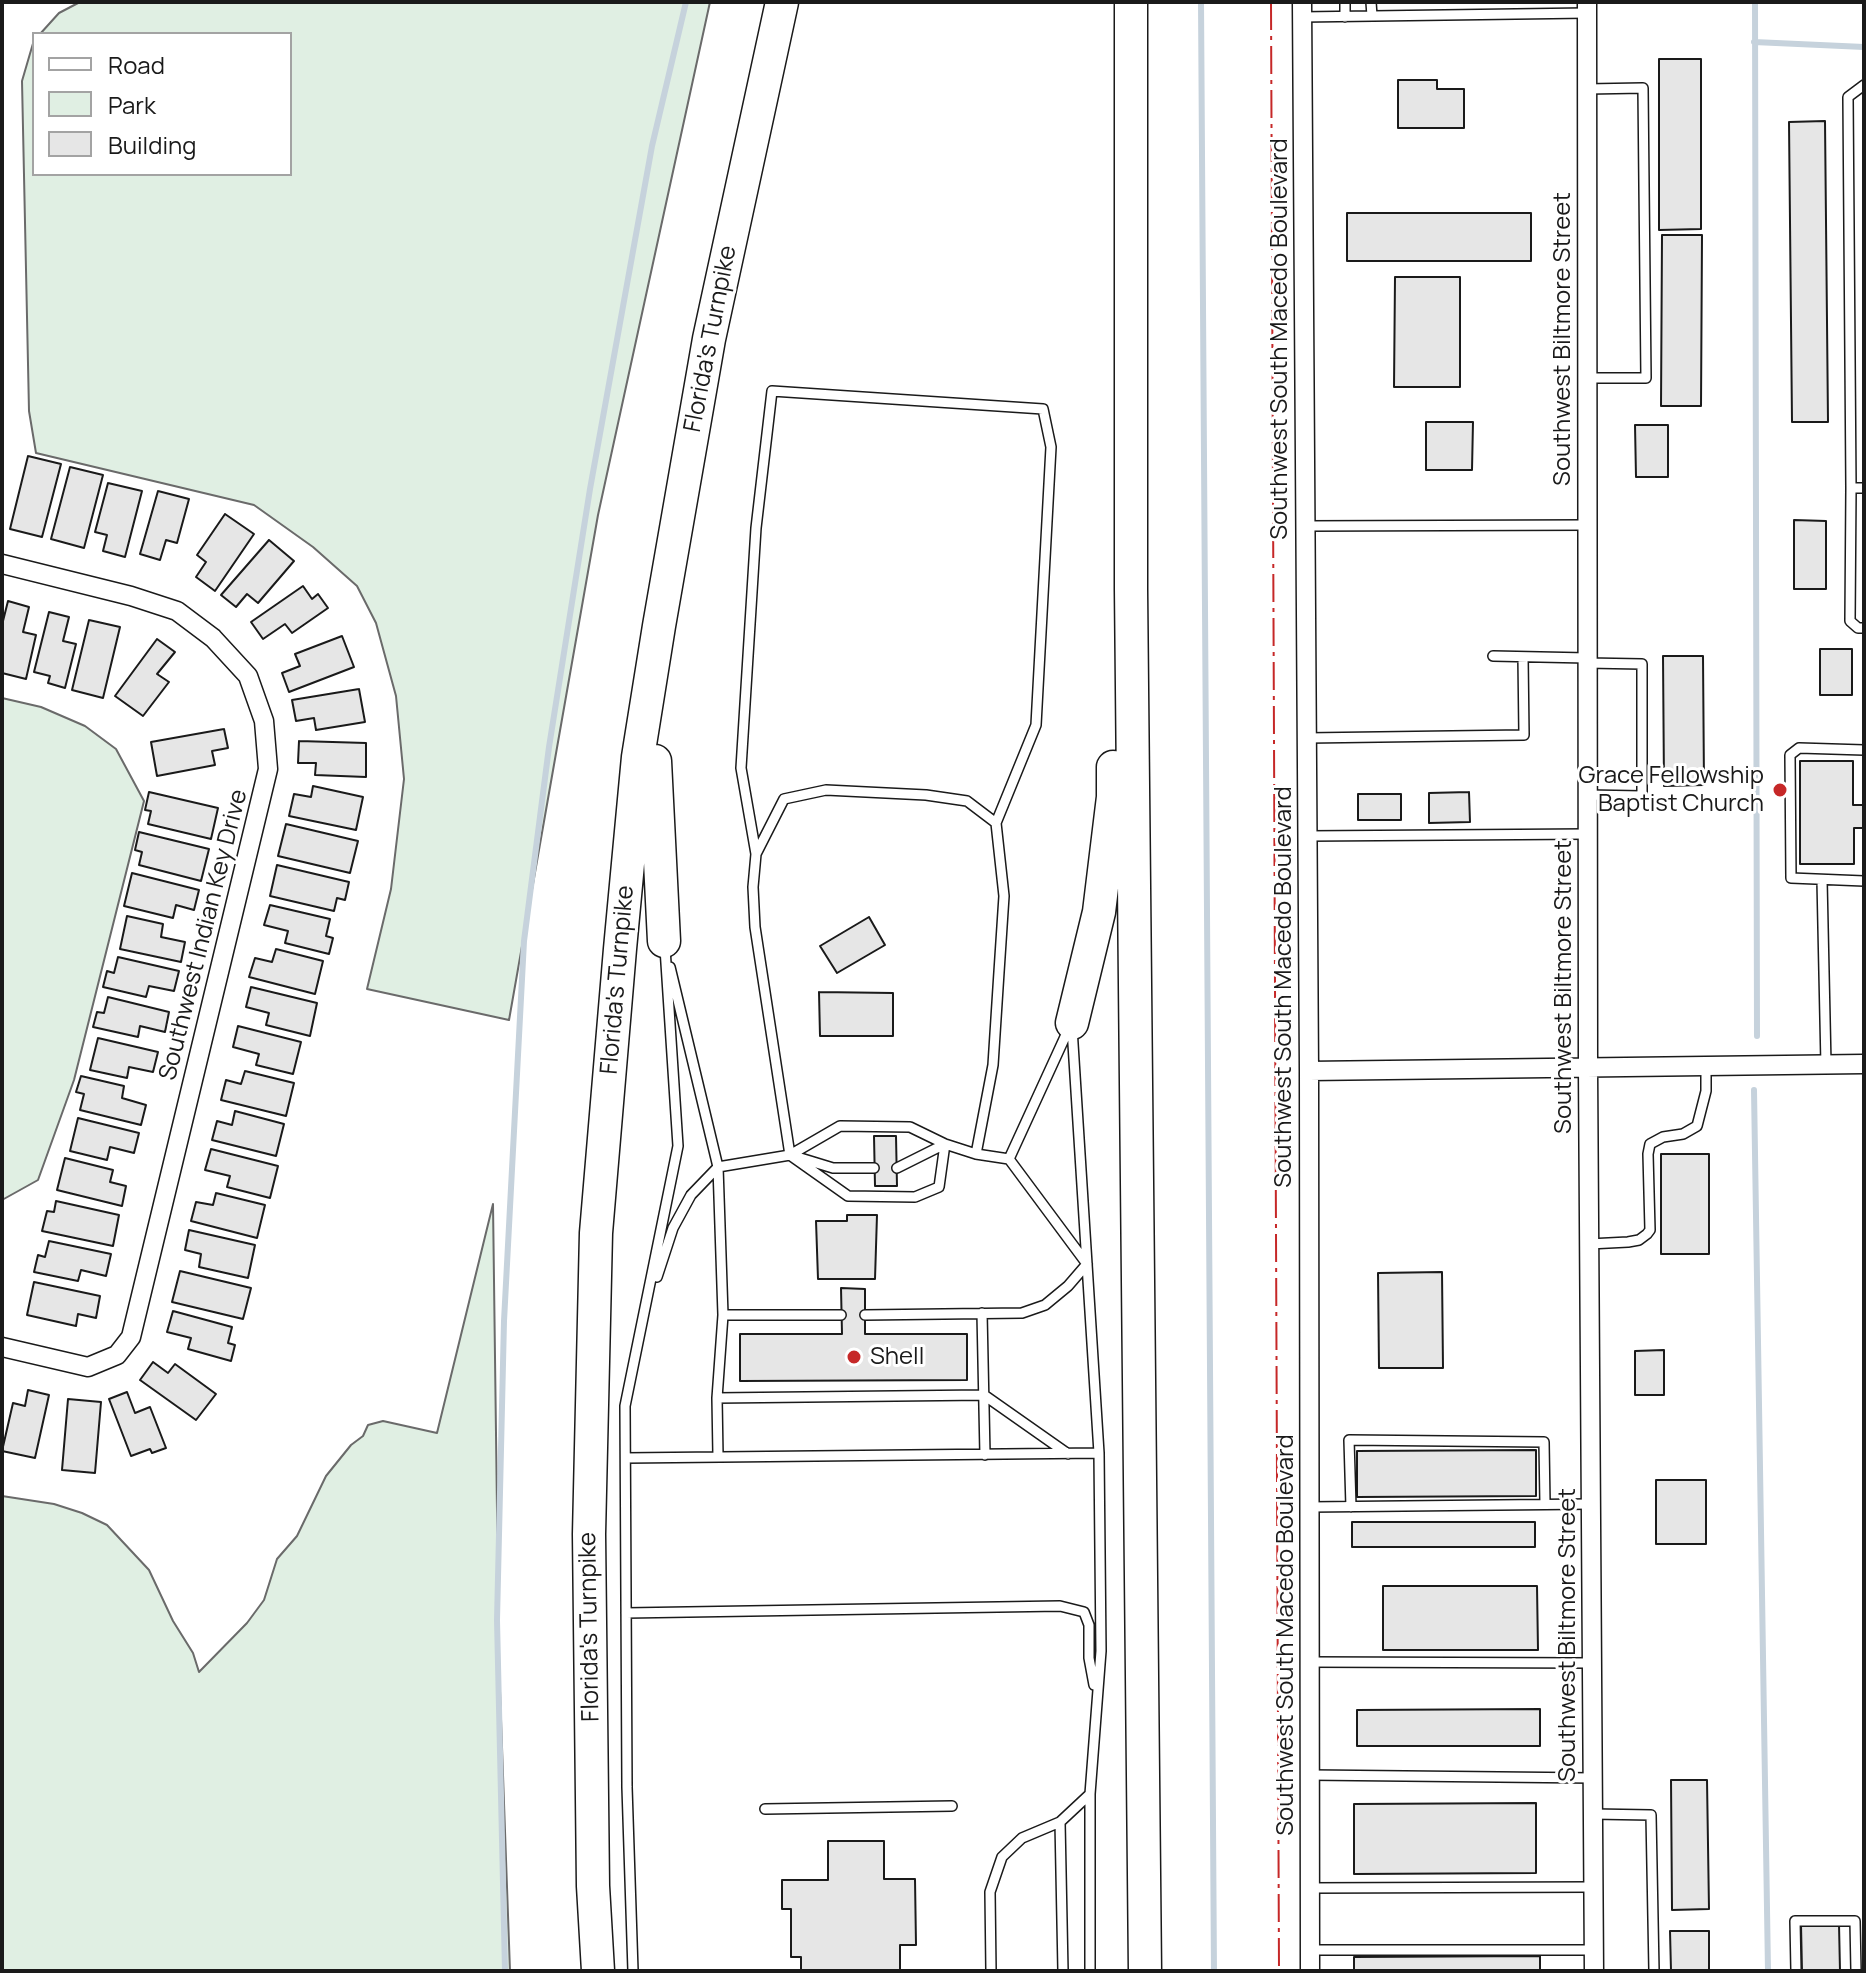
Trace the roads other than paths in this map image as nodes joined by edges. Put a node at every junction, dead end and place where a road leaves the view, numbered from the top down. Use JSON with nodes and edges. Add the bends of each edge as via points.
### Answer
{"nodes":[{"id":1,"x":782,"y":2,"type":"edge"},
{"id":2,"x":1131,"y":2,"type":"edge"},
{"id":3,"x":1345,"y":2,"type":"edge"},
{"id":4,"x":1371,"y":2,"type":"edge"},
{"id":5,"x":1422,"y":2,"type":"edge"},
{"id":6,"x":1475,"y":2,"type":"edge"},
{"id":7,"x":1514,"y":2,"type":"edge"},
{"id":8,"x":1540,"y":2,"type":"edge"},
{"id":9,"x":1587,"y":8,"type":"edge"},
{"id":10,"x":1302,"y":10,"type":"edge"},
{"id":11,"x":1515,"y":14,"type":"junction"},
{"id":12,"x":1540,"y":14,"type":"junction"},
{"id":13,"x":1421,"y":15,"type":"junction"},
{"id":14,"x":1475,"y":15,"type":"junction"},
{"id":15,"x":1372,"y":16,"type":"junction"},
{"id":16,"x":1345,"y":17,"type":"junction"},
{"id":17,"x":1864,"y":85,"type":"edge"},
{"id":18,"x":1587,"y":89,"type":"junction"},
{"id":19,"x":1587,"y":378,"type":"junction"},
{"id":20,"x":1851,"y":488,"type":"junction"},
{"id":21,"x":1864,"y":488,"type":"edge"},
{"id":22,"x":1587,"y":525,"type":"junction"},
{"id":23,"x":1306,"y":526,"type":"junction"},
{"id":24,"x":2,"y":564,"type":"edge"},
{"id":25,"x":1131,"y":589,"type":"junction"},
{"id":26,"x":659,"y":626,"type":"junction"},
{"id":27,"x":1864,"y":628,"type":"edge"},
{"id":28,"x":1493,"y":656,"type":"dead end"},
{"id":29,"x":1523,"y":657,"type":"junction"},
{"id":30,"x":1587,"y":661,"type":"junction"},
{"id":31,"x":1307,"y":738,"type":"junction"},
{"id":32,"x":1864,"y":750,"type":"edge"},
{"id":33,"x":1587,"y":795,"type":"junction"},
{"id":34,"x":996,"y":823,"type":"junction"},
{"id":35,"x":1588,"y":834,"type":"junction"},
{"id":36,"x":1308,"y":836,"type":"junction"},
{"id":37,"x":756,"y":854,"type":"junction"},
{"id":38,"x":1822,"y":880,"type":"junction"},
{"id":39,"x":1864,"y":881,"type":"edge"},
{"id":40,"x":664,"y":941,"type":"junction"},
{"id":41,"x":1072,"y":1023,"type":"junction"},
{"id":42,"x":1864,"y":1064,"type":"edge"},
{"id":43,"x":1826,"y":1065,"type":"junction"},
{"id":44,"x":1706,"y":1067,"type":"junction"},
{"id":45,"x":1588,"y":1069,"type":"junction"},
{"id":46,"x":1309,"y":1071,"type":"junction"},
{"id":47,"x":945,"y":1144,"type":"junction"},
{"id":48,"x":976,"y":1154,"type":"junction"},
{"id":49,"x":790,"y":1155,"type":"junction"},
{"id":50,"x":1009,"y":1159,"type":"junction"},
{"id":51,"x":718,"y":1167,"type":"junction"},
{"id":52,"x":874,"y":1168,"type":"dead end"},
{"id":53,"x":897,"y":1168,"type":"dead end"},
{"id":54,"x":1589,"y":1244,"type":"junction"},
{"id":55,"x":1087,"y":1264,"type":"junction"},
{"id":56,"x":645,"y":1312,"type":"junction"},
{"id":57,"x":982,"y":1313,"type":"junction"},
{"id":58,"x":723,"y":1315,"type":"junction"},
{"id":59,"x":841,"y":1315,"type":"dead end"},
{"id":60,"x":865,"y":1315,"type":"dead end"},
{"id":61,"x":2,"y":1347,"type":"edge"},
{"id":62,"x":984,"y":1395,"type":"junction"},
{"id":63,"x":717,"y":1398,"type":"junction"},
{"id":64,"x":1099,"y":1453,"type":"junction"},
{"id":65,"x":1068,"y":1454,"type":"junction"},
{"id":66,"x":985,"y":1455,"type":"junction"},
{"id":67,"x":718,"y":1456,"type":"junction"},
{"id":68,"x":626,"y":1458,"type":"junction"},
{"id":69,"x":1545,"y":1504,"type":"junction"},
{"id":70,"x":1591,"y":1504,"type":"junction"},
{"id":71,"x":1310,"y":1507,"type":"junction"},
{"id":72,"x":1351,"y":1507,"type":"junction"},
{"id":73,"x":626,"y":1613,"type":"junction"},
{"id":74,"x":1309,"y":1662,"type":"junction"},
{"id":75,"x":1592,"y":1663,"type":"junction"},
{"id":76,"x":1096,"y":1696,"type":"junction"},
{"id":77,"x":1310,"y":1775,"type":"junction"},
{"id":78,"x":1593,"y":1778,"type":"junction"},
{"id":79,"x":1090,"y":1794,"type":"junction"},
{"id":80,"x":952,"y":1806,"type":"dead end"},
{"id":81,"x":765,"y":1809,"type":"dead end"},
{"id":82,"x":1593,"y":1814,"type":"junction"},
{"id":83,"x":1060,"y":1822,"type":"junction"},
{"id":84,"x":1593,"y":1887,"type":"junction"},
{"id":85,"x":1310,"y":1888,"type":"junction"},
{"id":86,"x":1310,"y":1950,"type":"junction"},
{"id":87,"x":1594,"y":1950,"type":"junction"},
{"id":88,"x":1860,"y":1955,"type":"edge"},
{"id":89,"x":598,"y":1971,"type":"edge"},
{"id":90,"x":633,"y":1971,"type":"edge"},
{"id":91,"x":991,"y":1971,"type":"edge"},
{"id":92,"x":1063,"y":1971,"type":"edge"},
{"id":93,"x":1090,"y":1971,"type":"edge"},
{"id":94,"x":1145,"y":1971,"type":"edge"},
{"id":95,"x":1310,"y":1971,"type":"edge"},
{"id":96,"x":1594,"y":1971,"type":"edge"},
{"id":97,"x":1654,"y":1971,"type":"edge"},
{"id":98,"x":1796,"y":1971,"type":"edge"},
{"id":99,"x":1856,"y":1971,"type":"edge"}],
"edges":[{"from":1,"to":26,"type":"highway","name":"Florida's Turnpike","via":[[709,339]]},
{"from":2,"to":25,"type":"highway"},
{"from":3,"to":16,"type":"lane"},
{"from":4,"to":15,"type":"lane"},
{"from":5,"to":13,"type":"lane"},
{"from":6,"to":14,"type":"lane"},
{"from":7,"to":11,"type":"lane"},
{"from":8,"to":12,"type":"lane"},
{"from":9,"to":12,"type":"lane"},
{"from":9,"to":18,"type":"street","name":"Southwest Biltmore Street"},
{"from":10,"to":16,"type":"lane"},
{"from":10,"to":23,"type":"street","name":"Southwest South Macedo Boulevard"},
{"from":11,"to":12,"type":"lane"},
{"from":11,"to":14,"type":"lane"},
{"from":13,"to":14,"type":"lane"},
{"from":13,"to":15,"type":"lane"},
{"from":15,"to":16,"type":"lane"},
{"from":17,"to":20,"type":"lane","via":[[1848,97]]},
{"from":18,"to":19,"type":"street","name":"Southwest Biltmore Street"},
{"from":18,"to":19,"type":"lane","via":[[1643,88],[1646,378]]},
{"from":19,"to":22,"type":"street","name":"Southwest Biltmore Street"},
{"from":20,"to":21,"type":"lane"},
{"from":20,"to":27,"type":"lane","via":[[1850,621]]},
{"from":22,"to":23,"type":"lane"},
{"from":22,"to":30,"type":"street","name":"Southwest Biltmore Street"},
{"from":23,"to":31,"type":"street","name":"Southwest South Macedo Boulevard"},
{"from":24,"to":61,"type":"street","name":"Southwest Indian Key Drive","via":[[177,611],[213,638],[248,676],[264,721],[268,769],[131,1337],[117,1355],[88,1367]]},
{"from":25,"to":41,"type":"highway","via":[[1116,665],[1113,797],[1099,912]]},
{"from":25,"to":94,"type":"highway"},
{"from":26,"to":40,"type":"highway","via":[[655,776]]},
{"from":26,"to":89,"type":"highway","name":"Florida's Turnpike","via":[[638,757],[596,1233],[589,1534]]},
{"from":28,"to":29,"type":"lane"},
{"from":29,"to":30,"type":"lane"},
{"from":29,"to":31,"type":"lane","via":[[1524,735]]},
{"from":30,"to":33,"type":"street","name":"Southwest Biltmore Street"},
{"from":30,"to":33,"type":"lane","via":[[1642,664],[1642,796]]},
{"from":31,"to":36,"type":"street","name":"Southwest South Macedo Boulevard"},
{"from":32,"to":38,"type":"lane","via":[[1799,748],[1790,755],[1791,878]]},
{"from":33,"to":35,"type":"street","name":"Southwest Biltmore Street"},
{"from":34,"to":37,"type":"lane","via":[[967,801],[826,790],[784,799]]},
{"from":34,"to":37,"type":"lane","via":[[1036,725],[1051,447],[1043,409],[772,391],[756,528],[741,768]]},
{"from":34,"to":48,"type":"lane","via":[[1004,896],[993,1065]]},
{"from":35,"to":36,"type":"lane"},
{"from":35,"to":45,"type":"street","name":"Southwest Biltmore Street"},
{"from":36,"to":46,"type":"street","name":"Southwest South Macedo Boulevard"},
{"from":37,"to":49,"type":"lane","via":[[755,927]]},
{"from":38,"to":39,"type":"lane"},
{"from":38,"to":43,"type":"lane"},
{"from":40,"to":51,"type":"lane"},
{"from":40,"to":56,"type":"lane","via":[[678,1146]]},
{"from":41,"to":50,"type":"lane"},
{"from":41,"to":55,"type":"lane"},
{"from":42,"to":43,"type":"street"},
{"from":43,"to":44,"type":"street"},
{"from":44,"to":45,"type":"street"},
{"from":44,"to":54,"type":"lane","via":[[1697,1126],[1650,1144],[1650,1230],[1639,1240]]},
{"from":45,"to":46,"type":"street"},
{"from":45,"to":54,"type":"street","name":"Southwest Biltmore Street"},
{"from":46,"to":71,"type":"street","name":"Southwest South Macedo Boulevard"},
{"from":47,"to":48,"type":"lane"},
{"from":47,"to":49,"type":"lane","via":[[910,1127],[840,1126]]},
{"from":47,"to":49,"type":"lane","via":[[939,1187],[915,1197],[848,1196]]},
{"from":47,"to":53,"type":"lane"},
{"from":48,"to":50,"type":"lane"},
{"from":49,"to":51,"type":"lane"},
{"from":49,"to":52,"type":"lane","via":[[833,1168]]},
{"from":50,"to":55,"type":"lane"},
{"from":51,"to":56,"type":"lane","via":[[691,1195],[673,1228]]},
{"from":51,"to":58,"type":"lane"},
{"from":54,"to":70,"type":"street","name":"Southwest Biltmore Street"},
{"from":55,"to":57,"type":"lane","via":[[1045,1305],[1022,1313]]},
{"from":55,"to":64,"type":"lane"},
{"from":56,"to":68,"type":"lane","via":[[625,1406]]},
{"from":57,"to":60,"type":"lane"},
{"from":57,"to":62,"type":"lane"},
{"from":58,"to":59,"type":"lane"},
{"from":58,"to":63,"type":"lane"},
{"from":62,"to":63,"type":"lane"},
{"from":62,"to":65,"type":"lane"},
{"from":62,"to":66,"type":"lane"},
{"from":63,"to":67,"type":"lane"},
{"from":64,"to":65,"type":"lane"},
{"from":64,"to":76,"type":"lane","via":[[1101,1651]]},
{"from":65,"to":66,"type":"lane"},
{"from":66,"to":67,"type":"lane"},
{"from":67,"to":68,"type":"lane"},
{"from":68,"to":73,"type":"lane"},
{"from":69,"to":70,"type":"lane"},
{"from":69,"to":72,"type":"lane"},
{"from":69,"to":72,"type":"lane","via":[[1544,1442],[1349,1440]]},
{"from":70,"to":75,"type":"street","name":"Southwest Biltmore Street"},
{"from":71,"to":72,"type":"lane"},
{"from":71,"to":74,"type":"street","name":"Southwest South Macedo Boulevard"},
{"from":73,"to":76,"type":"lane","via":[[1060,1606],[1084,1612]]},
{"from":73,"to":90,"type":"lane"},
{"from":74,"to":75,"type":"lane"},
{"from":74,"to":77,"type":"street","name":"Southwest South Macedo Boulevard"},
{"from":75,"to":78,"type":"street","name":"Southwest Biltmore Street"},
{"from":76,"to":79,"type":"lane"},
{"from":77,"to":78,"type":"lane"},
{"from":77,"to":85,"type":"street","name":"Southwest South Macedo Boulevard"},
{"from":78,"to":82,"type":"street","name":"Southwest Biltmore Street"},
{"from":79,"to":83,"type":"lane"},
{"from":79,"to":93,"type":"lane"},
{"from":80,"to":81,"type":"lane"},
{"from":82,"to":84,"type":"street","name":"Southwest Biltmore Street"},
{"from":82,"to":97,"type":"lane","via":[[1651,1815]]},
{"from":83,"to":91,"type":"lane","via":[[1022,1838],[1002,1857],[990,1892]]},
{"from":83,"to":92,"type":"lane"},
{"from":84,"to":85,"type":"lane"},
{"from":84,"to":87,"type":"street","name":"Southwest Biltmore Street"},
{"from":85,"to":86,"type":"street","name":"Southwest South Macedo Boulevard"},
{"from":86,"to":87,"type":"lane"},
{"from":86,"to":95,"type":"street","name":"Southwest South Macedo Boulevard"},
{"from":87,"to":96,"type":"street","name":"Southwest Biltmore Street"},
{"from":88,"to":98,"type":"lane","via":[[1855,1921],[1795,1921]]},
{"from":88,"to":99,"type":"lane"}]}
